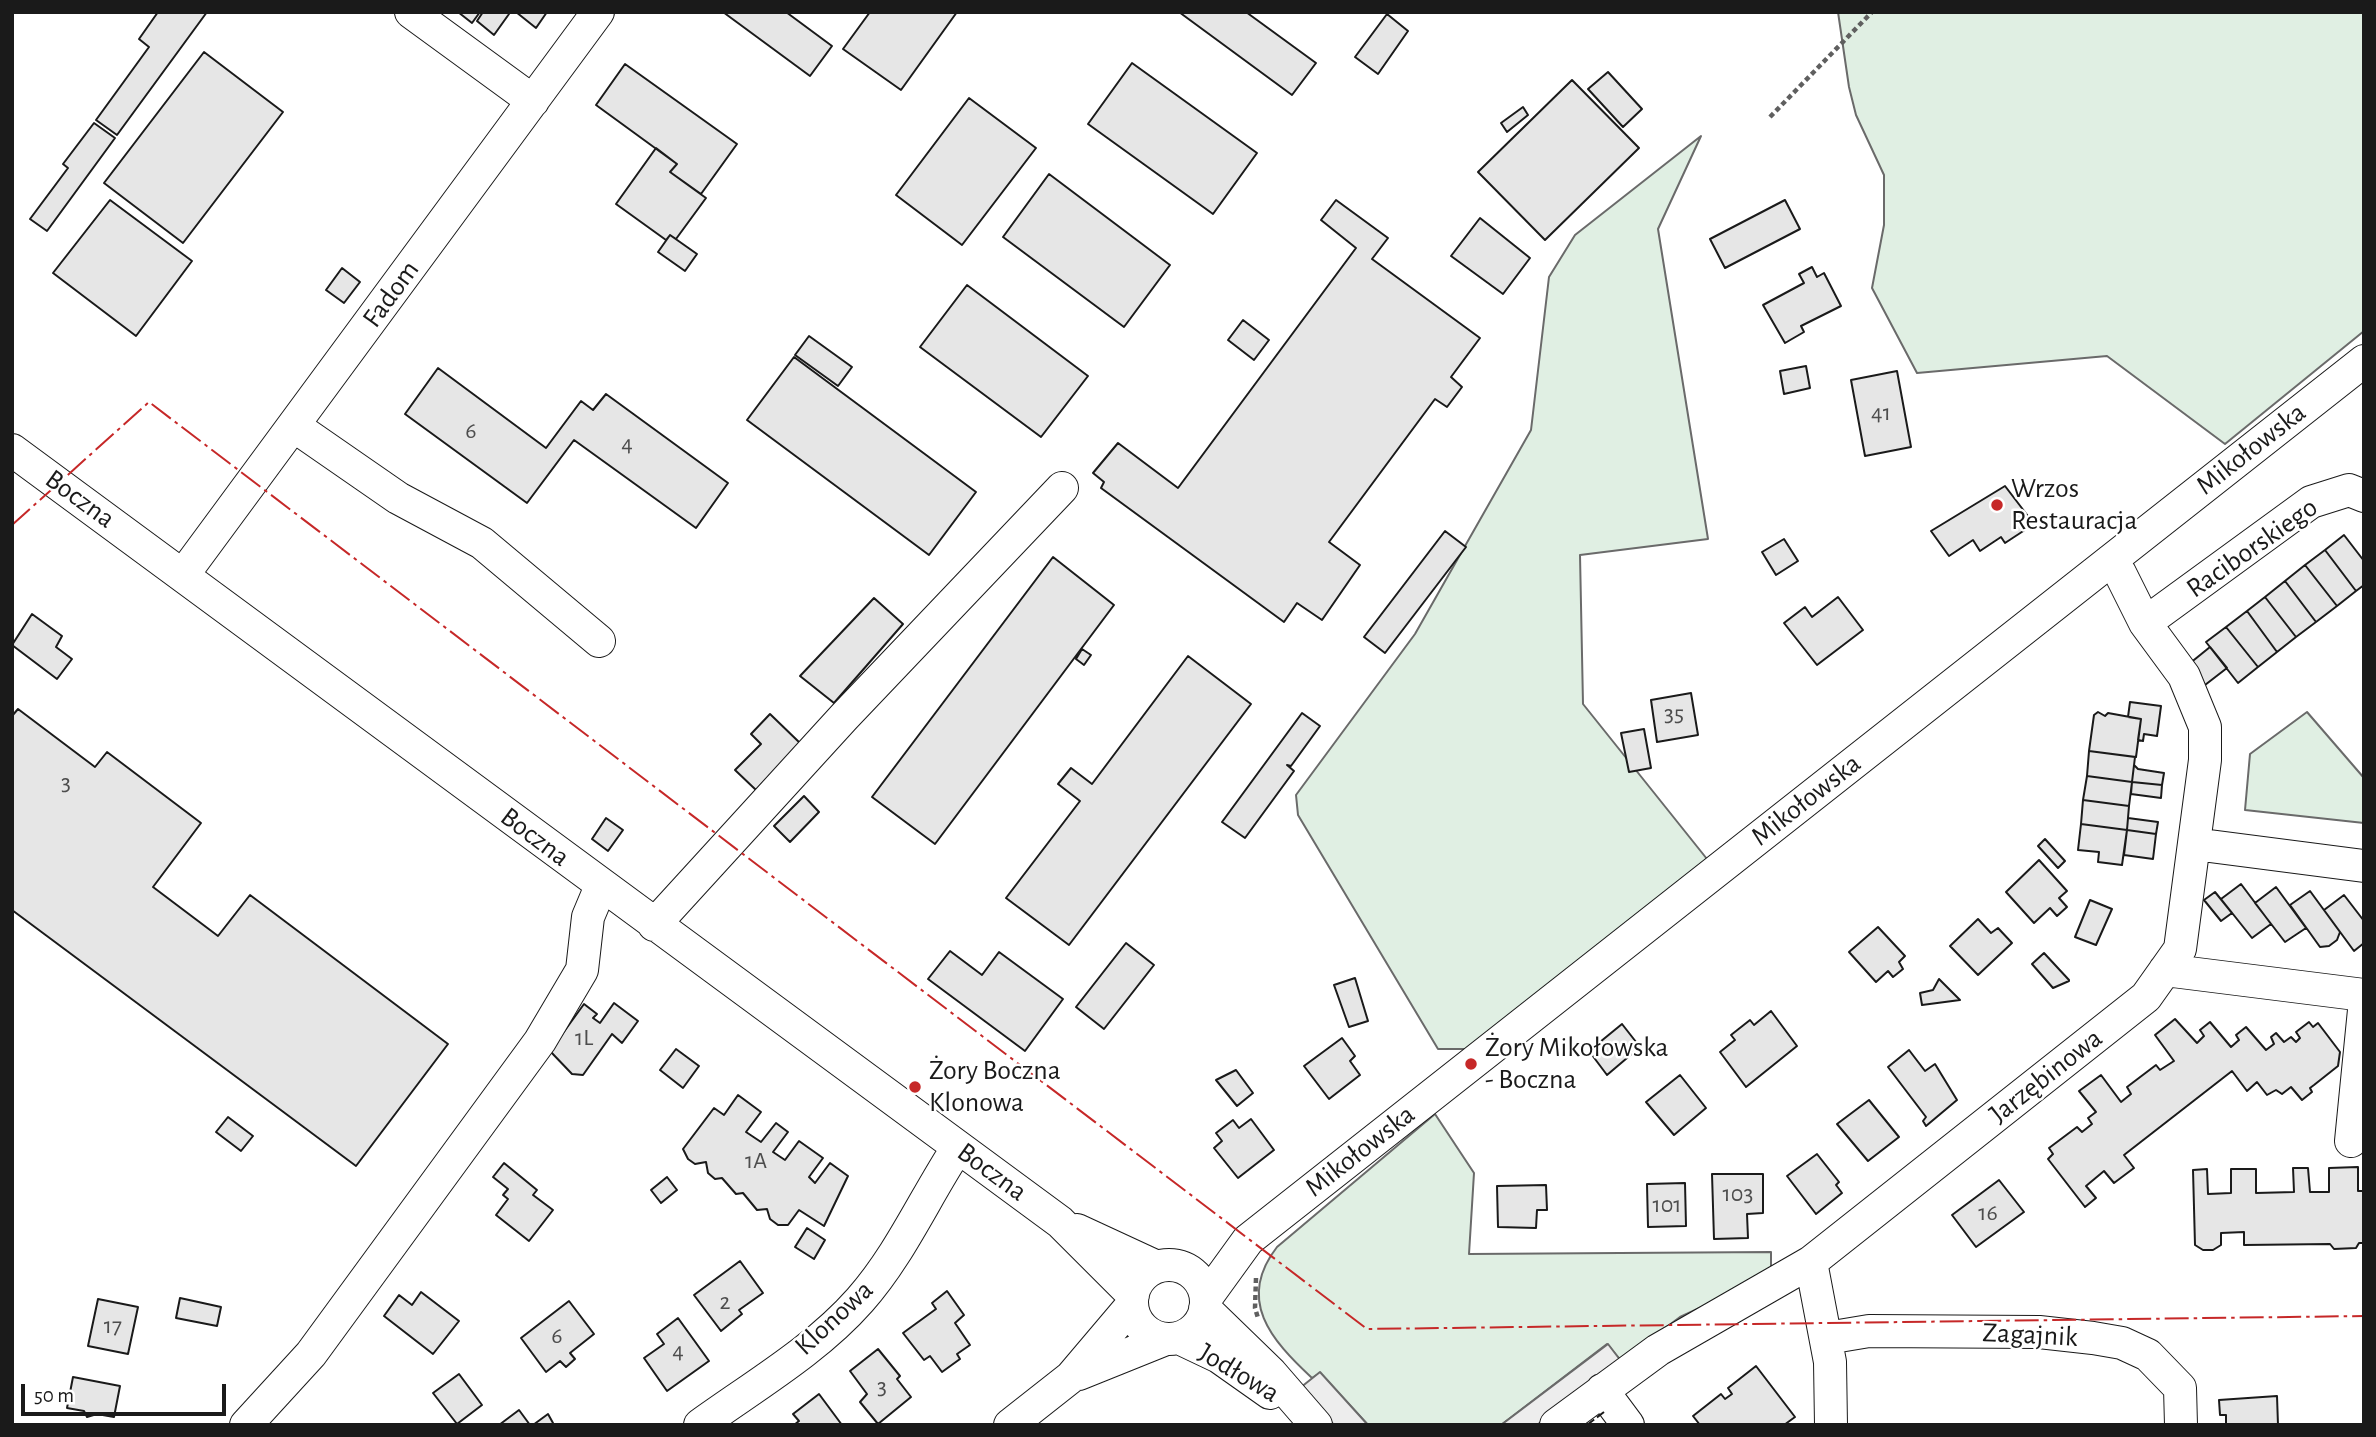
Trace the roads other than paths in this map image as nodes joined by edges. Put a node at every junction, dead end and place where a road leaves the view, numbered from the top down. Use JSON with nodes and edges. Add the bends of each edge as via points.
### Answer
{"nodes":[{"id":1,"x":411,"y":12,"type":"edge"},
{"id":2,"x":598,"y":12,"type":"edge"},
{"id":3,"x":533,"y":100,"type":"junction"},
{"id":4,"x":2364,"y":361,"type":"edge"},
{"id":5,"x":294,"y":426,"type":"junction"},
{"id":6,"x":12,"y":450,"type":"edge"},
{"id":7,"x":1062,"y":488,"type":"dead end"},
{"id":8,"x":2364,"y":496,"type":"edge"},
{"id":9,"x":2110,"y":561,"type":"junction"},
{"id":10,"x":183,"y":575,"type":"junction"},
{"id":11,"x":2145,"y":623,"type":"junction"},
{"id":12,"x":599,"y":641,"type":"dead end"},
{"id":13,"x":2194,"y":844,"type":"junction"},
{"id":14,"x":2364,"y":866,"type":"edge"},
{"id":15,"x":601,"y":886,"type":"junction"},
{"id":16,"x":654,"y":925,"type":"junction"},
{"id":17,"x":2165,"y":970,"type":"junction"},
{"id":18,"x":2364,"y":995,"type":"edge"},
{"id":19,"x":2364,"y":1010,"type":"edge"},
{"id":20,"x":2351,"y":1141,"type":"dead end"},
{"id":21,"x":958,"y":1147,"type":"junction"},
{"id":22,"x":1060,"y":1222,"type":"junction"},
{"id":23,"x":1248,"y":1241,"type":"junction"},
{"id":24,"x":1811,"y":1262,"type":"junction"},
{"id":25,"x":1171,"y":1268,"type":"junction"},
{"id":26,"x":1132,"y":1300,"type":"junction"},
{"id":27,"x":1205,"y":1304,"type":"junction"},
{"id":28,"x":1172,"y":1338,"type":"junction"},
{"id":29,"x":1827,"y":1338,"type":"junction"},
{"id":30,"x":1071,"y":1377,"type":"junction"},
{"id":31,"x":1602,"y":1391,"type":"junction"},
{"id":32,"x":1308,"y":1417,"type":"edge"},
{"id":33,"x":246,"y":1425,"type":"edge"},
{"id":34,"x":700,"y":1425,"type":"edge"},
{"id":35,"x":1010,"y":1425,"type":"edge"},
{"id":36,"x":1556,"y":1425,"type":"edge"},
{"id":37,"x":1628,"y":1425,"type":"edge"},
{"id":38,"x":1831,"y":1425,"type":"edge"},
{"id":39,"x":2181,"y":1425,"type":"edge"}],
"edges":[{"from":1,"to":3,"type":"street"},
{"from":2,"to":3,"type":"street","name":"Fadom"},
{"from":3,"to":5,"type":"street","name":"Fadom"},
{"from":4,"to":9,"type":"street","name":"Mikołowska"},
{"from":5,"to":10,"type":"street","name":"Fadom"},
{"from":5,"to":12,"type":"street","via":[[398,498],[482,543]]},
{"from":6,"to":10,"type":"street","name":"Boczna"},
{"from":7,"to":16,"type":"street"},
{"from":8,"to":11,"type":"street","name":"Raciborskiego","via":[[2349,490],[2311,502]]},
{"from":9,"to":11,"type":"street","name":"Jarzębinowa"},
{"from":9,"to":23,"type":"street","name":"Mikołowska"},
{"from":10,"to":15,"type":"street","name":"Boczna"},
{"from":11,"to":13,"type":"street","name":"Jarzębinowa","via":[[2184,676],[2205,727]]},
{"from":13,"to":14,"type":"street"},
{"from":13,"to":17,"type":"street","name":"Jarzębinowa","via":[[2180,949]]},
{"from":15,"to":16,"type":"street","name":"Boczna"},
{"from":15,"to":33,"type":"street","via":[[588,917],[582,970],[540,1041],[311,1354]]},
{"from":16,"to":21,"type":"street","name":"Boczna"},
{"from":17,"to":18,"type":"street"},
{"from":17,"to":24,"type":"street","name":"Jarzębinowa","via":[[2146,997]]},
{"from":19,"to":20,"type":"street"},
{"from":21,"to":22,"type":"street","name":"Boczna"},
{"from":21,"to":34,"type":"street","name":"Klonowa","via":[[860,1300],[823,1336]]},
{"from":22,"to":25,"type":"street","name":"Boczna"},
{"from":22,"to":26,"type":"street","name":"Boczna"},
{"from":23,"to":25,"type":"street","name":"Mikołowska"},
{"from":23,"to":27,"type":"street","name":"Mikołowska"},
{"from":24,"to":29,"type":"street"},
{"from":24,"to":31,"type":"street","name":"Jarzębinowa","via":[[1658,1350]]},
{"from":25,"to":26,"type":"street","via":[[1141,1278]]},
{"from":25,"to":27,"type":"street","via":[[1199,1281]]},
{"from":26,"to":28,"type":"street","via":[[1135,1318],[1143,1328]]},
{"from":26,"to":30,"type":"street"},
{"from":27,"to":28,"type":"street","via":[[1196,1327]]},
{"from":27,"to":32,"type":"street","name":"Jodłowa"},
{"from":28,"to":30,"type":"street"},
{"from":28,"to":32,"type":"street","name":"Jodłowa","via":[[1219,1357]]},
{"from":29,"to":38,"type":"street"},
{"from":29,"to":39,"type":"street","name":"Zagajnik","via":[[1870,1331],[2039,1332],[2122,1343],[2148,1355],[2180,1388]]},
{"from":30,"to":35,"type":"street"},
{"from":31,"to":36,"type":"street","name":"Jarzębinowa"},
{"from":31,"to":37,"type":"street"}]}
